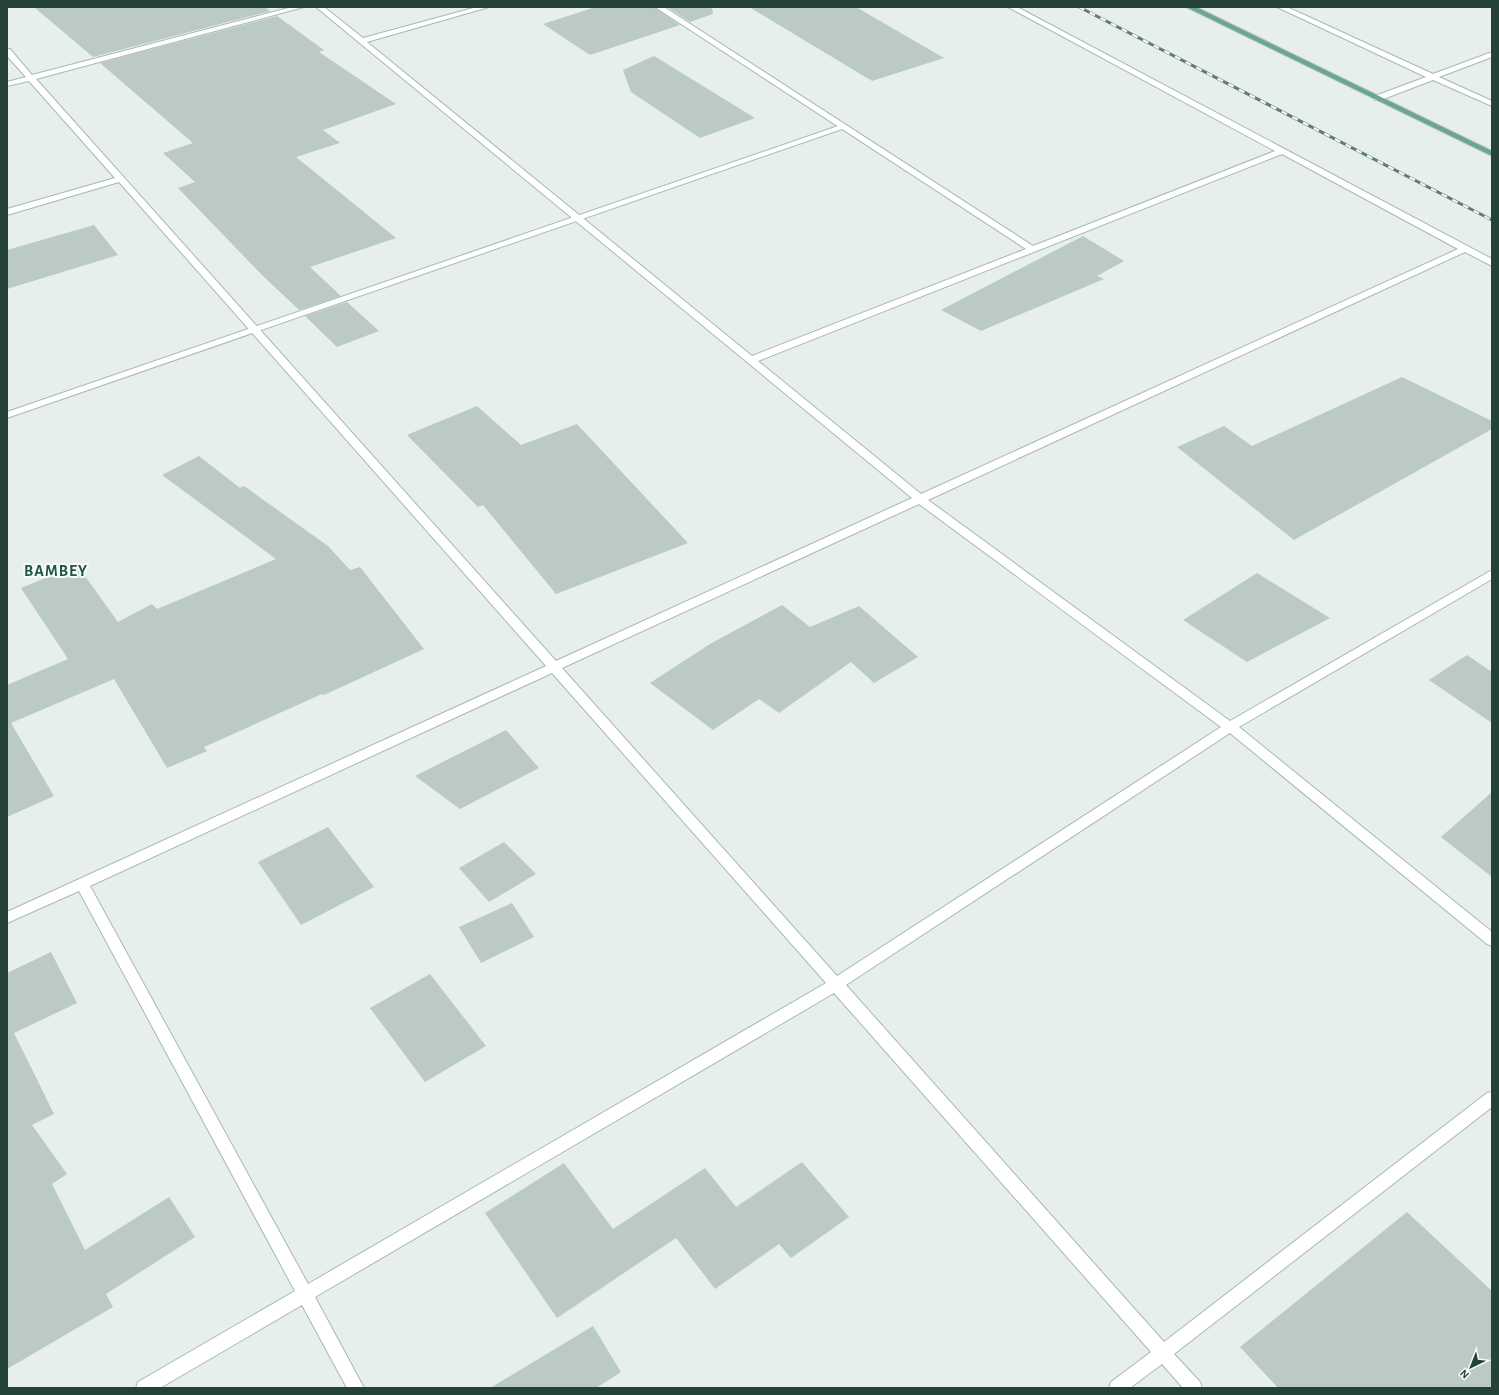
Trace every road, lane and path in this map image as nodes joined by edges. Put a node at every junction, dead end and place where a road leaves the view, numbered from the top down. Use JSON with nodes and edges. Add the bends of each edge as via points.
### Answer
{"nodes":[{"id":1,"x":300,"y":7,"type":"edge"},
{"id":2,"x":320,"y":7,"type":"edge"},
{"id":3,"x":485,"y":7,"type":"edge"},
{"id":4,"x":659,"y":7,"type":"edge"},
{"id":5,"x":1012,"y":7,"type":"edge"},
{"id":6,"x":1190,"y":7,"type":"edge"},
{"id":7,"x":1281,"y":7,"type":"edge"},
{"id":8,"x":362,"y":41,"type":"junction"},
{"id":9,"x":7,"y":51,"type":"edge"},
{"id":10,"x":1492,"y":54,"type":"edge"},
{"id":11,"x":1432,"y":77,"type":"junction"},
{"id":12,"x":31,"y":78,"type":"junction"},
{"id":13,"x":7,"y":84,"type":"edge"},
{"id":14,"x":1378,"y":98,"type":"junction"},
{"id":15,"x":1492,"y":104,"type":"edge"},
{"id":16,"x":844,"y":127,"type":"junction"},
{"id":17,"x":1282,"y":151,"type":"junction"},
{"id":18,"x":1492,"y":154,"type":"edge"},
{"id":19,"x":120,"y":179,"type":"junction"},
{"id":20,"x":7,"y":212,"type":"edge"},
{"id":21,"x":578,"y":219,"type":"junction"},
{"id":22,"x":1032,"y":249,"type":"junction"},
{"id":23,"x":1465,"y":249,"type":"junction"},
{"id":24,"x":1492,"y":263,"type":"edge"},
{"id":25,"x":254,"y":330,"type":"junction"},
{"id":26,"x":751,"y":360,"type":"junction"},
{"id":27,"x":7,"y":415,"type":"edge"},
{"id":28,"x":920,"y":499,"type":"junction"},
{"id":29,"x":1492,"y":574,"type":"edge"},
{"id":30,"x":554,"y":668,"type":"junction"},
{"id":31,"x":1230,"y":727,"type":"junction"},
{"id":32,"x":82,"y":884,"type":"junction"},
{"id":33,"x":7,"y":918,"type":"edge"},
{"id":34,"x":1492,"y":940,"type":"edge"},
{"id":35,"x":835,"y":985,"type":"junction"},
{"id":36,"x":1492,"y":1098,"type":"edge"},
{"id":37,"x":305,"y":1294,"type":"junction"},
{"id":38,"x":1163,"y":1353,"type":"junction"},
{"id":39,"x":144,"y":1388,"type":"edge"},
{"id":40,"x":356,"y":1388,"type":"edge"},
{"id":41,"x":1117,"y":1388,"type":"edge"},
{"id":42,"x":1194,"y":1388,"type":"edge"}],
"edges":[{"from":1,"to":12,"type":"street"},
{"from":2,"to":8,"type":"street"},
{"from":3,"to":8,"type":"street"},
{"from":4,"to":16,"type":"street"},
{"from":5,"to":17,"type":"street"},
{"from":6,"to":14,"type":"main road"},
{"from":7,"to":11,"type":"street"},
{"from":8,"to":21,"type":"street"},
{"from":9,"to":12,"type":"street"},
{"from":10,"to":11,"type":"street"},
{"from":11,"to":14,"type":"street"},
{"from":11,"to":15,"type":"street"},
{"from":12,"to":13,"type":"street"},
{"from":12,"to":19,"type":"street"},
{"from":14,"to":18,"type":"main road"},
{"from":16,"to":21,"type":"street"},
{"from":16,"to":22,"type":"street"},
{"from":17,"to":22,"type":"street"},
{"from":17,"to":23,"type":"street"},
{"from":19,"to":20,"type":"street"},
{"from":19,"to":25,"type":"street"},
{"from":21,"to":25,"type":"street"},
{"from":21,"to":26,"type":"street"},
{"from":22,"to":26,"type":"street"},
{"from":23,"to":24,"type":"street"},
{"from":23,"to":28,"type":"street"},
{"from":25,"to":27,"type":"street"},
{"from":25,"to":30,"type":"street"},
{"from":26,"to":28,"type":"street"},
{"from":28,"to":30,"type":"street"},
{"from":28,"to":31,"type":"street"},
{"from":29,"to":31,"type":"street"},
{"from":30,"to":32,"type":"street"},
{"from":30,"to":35,"type":"street"},
{"from":31,"to":34,"type":"street"},
{"from":31,"to":35,"type":"street"},
{"from":32,"to":33,"type":"street"},
{"from":32,"to":37,"type":"street"},
{"from":35,"to":37,"type":"street"},
{"from":35,"to":38,"type":"street"},
{"from":36,"to":38,"type":"street"},
{"from":37,"to":39,"type":"street"},
{"from":37,"to":40,"type":"street"},
{"from":38,"to":41,"type":"street"},
{"from":38,"to":42,"type":"street"}]}
